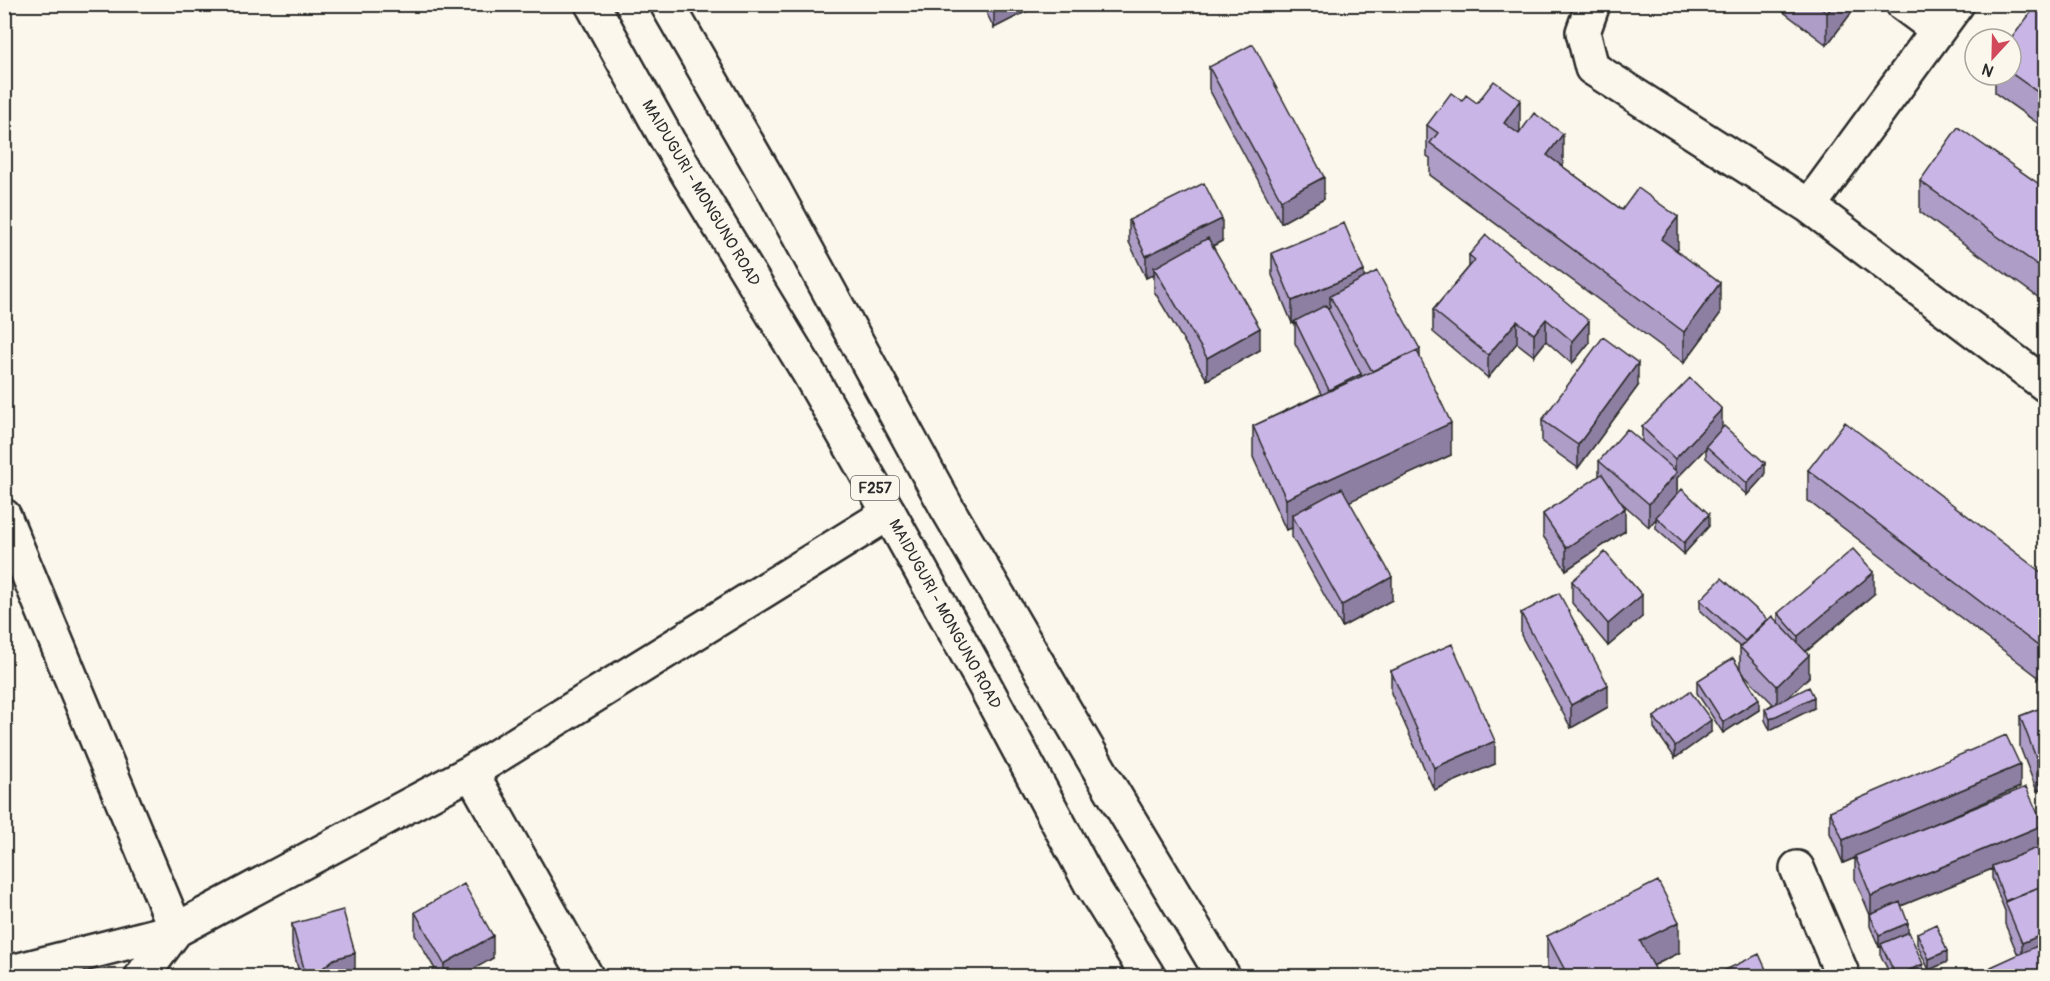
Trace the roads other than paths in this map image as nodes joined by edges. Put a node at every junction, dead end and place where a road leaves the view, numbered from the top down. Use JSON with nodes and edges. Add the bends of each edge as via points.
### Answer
{"nodes":[{"id":1,"x":592,"y":4,"type":"edge"},
{"id":2,"x":667,"y":4,"type":"edge"},
{"id":3,"x":1593,"y":4,"type":"edge"},
{"id":4,"x":1903,"y":4,"type":"edge"},
{"id":5,"x":1957,"y":4,"type":"edge"},
{"id":6,"x":1938,"y":30,"type":"junction"},
{"id":7,"x":1809,"y":206,"type":"junction"},
{"id":8,"x":2046,"y":385,"type":"edge"},
{"id":9,"x":889,"y":513,"type":"junction"},
{"id":10,"x":4,"y":516,"type":"edge"},
{"id":11,"x":471,"y":772,"type":"junction"},
{"id":12,"x":1797,"y":868,"type":"dead end"},
{"id":13,"x":176,"y":930,"type":"junction"},
{"id":14,"x":4,"y":974,"type":"edge"},
{"id":15,"x":142,"y":976,"type":"edge"},
{"id":16,"x":586,"y":976,"type":"edge"},
{"id":17,"x":1148,"y":976,"type":"edge"},
{"id":18,"x":1223,"y":976,"type":"edge"},
{"id":19,"x":1843,"y":976,"type":"edge"}],
"edges":[{"from":1,"to":9,"type":"street","name":"MAIDUGURI - MONGUNO ROAD","number":"F257","via":[[668,141]]},
{"from":2,"to":18,"type":"street","via":[[774,190],[947,508]]},
{"from":3,"to":7,"type":"street","via":[[1583,32],[1592,68]]},
{"from":4,"to":6,"type":"street"},
{"from":5,"to":6,"type":"street"},
{"from":6,"to":7,"type":"street"},
{"from":7,"to":8,"type":"street"},
{"from":9,"to":11,"type":"street"},
{"from":9,"to":17,"type":"street","name":"MAIDUGURI - MONGUNO ROAD","number":"F257","via":[[1091,884]]},
{"from":10,"to":13,"type":"street"},
{"from":11,"to":13,"type":"street"},
{"from":11,"to":16,"type":"street"},
{"from":12,"to":19,"type":"street"},
{"from":13,"to":14,"type":"street"},
{"from":13,"to":15,"type":"street"}]}
